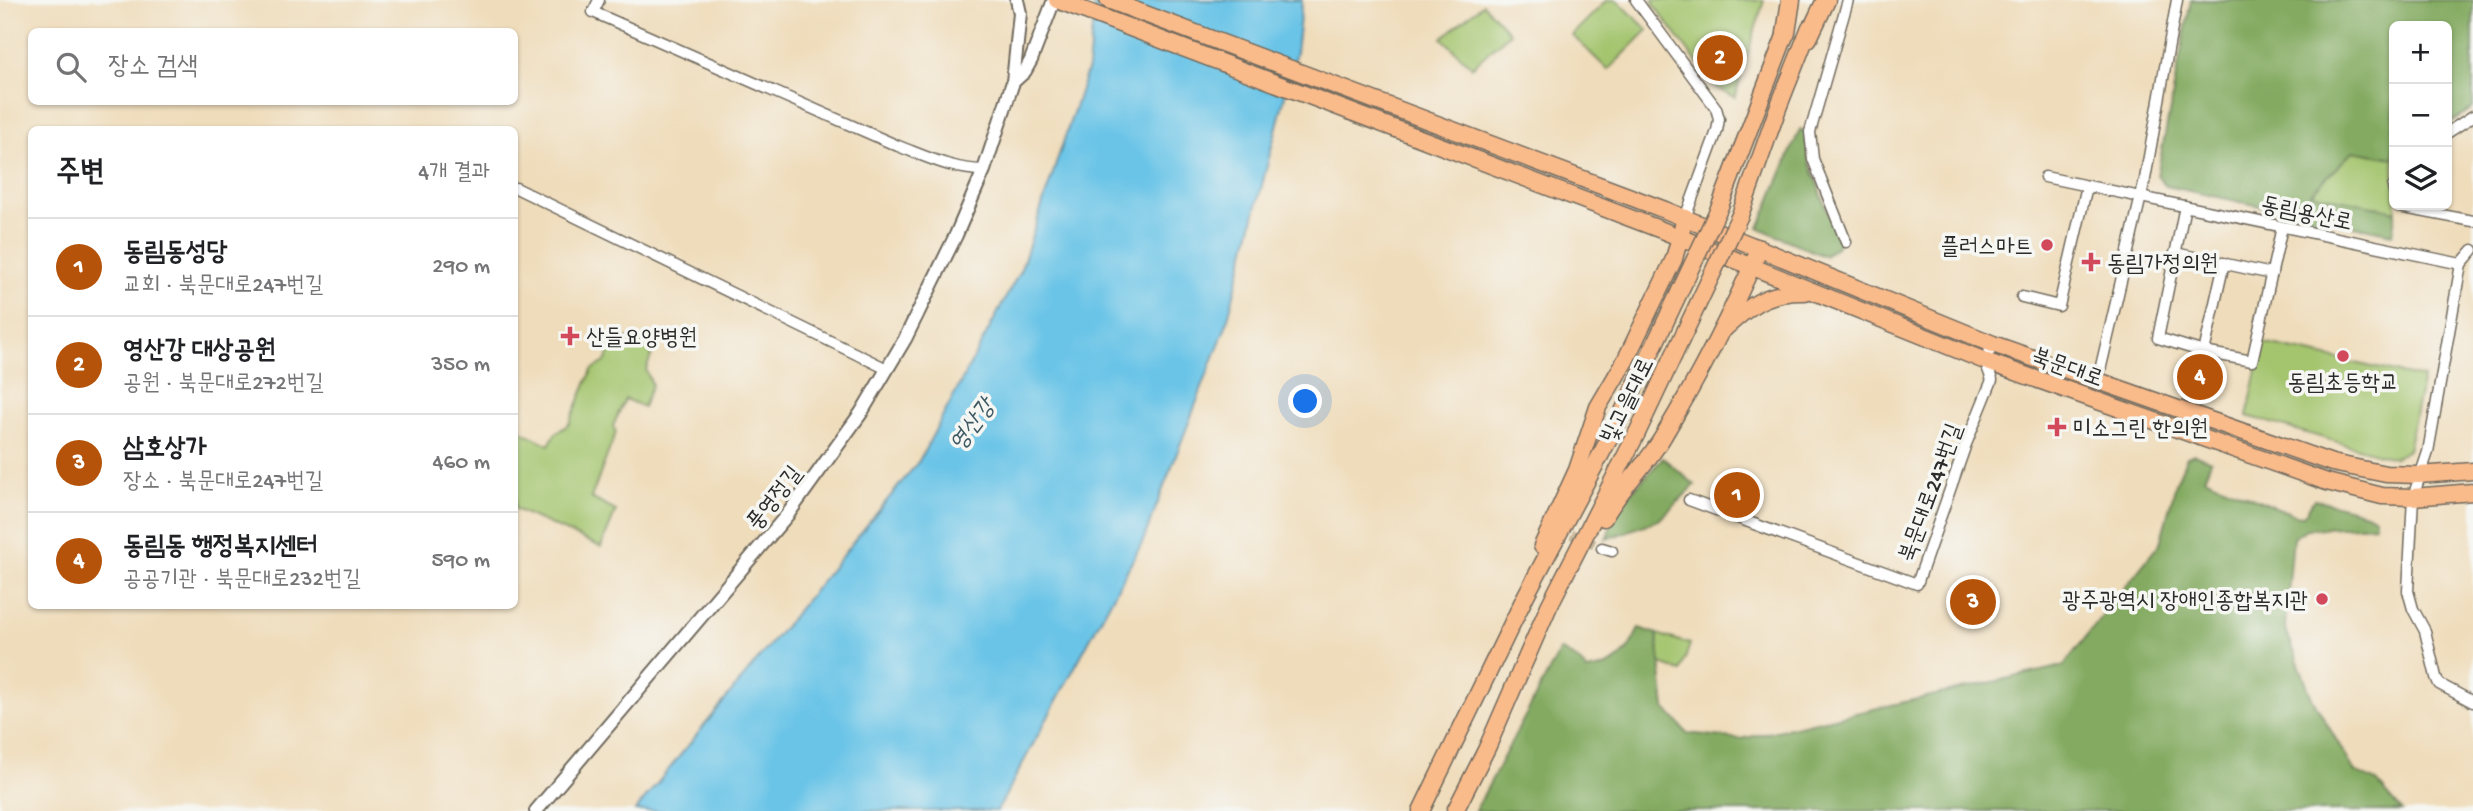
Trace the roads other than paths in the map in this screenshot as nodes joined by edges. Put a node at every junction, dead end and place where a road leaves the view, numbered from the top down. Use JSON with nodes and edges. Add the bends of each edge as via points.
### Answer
{"nodes":[{"id":1,"x":599,"y":0,"type":"edge"},
{"id":2,"x":1017,"y":0,"type":"edge"},
{"id":3,"x":1056,"y":0,"type":"edge"},
{"id":4,"x":1108,"y":0,"type":"edge"},
{"id":5,"x":1636,"y":0,"type":"edge"},
{"id":6,"x":1791,"y":0,"type":"edge"},
{"id":7,"x":1817,"y":0,"type":"edge"},
{"id":8,"x":1826,"y":0,"type":"edge"},
{"id":9,"x":1849,"y":0,"type":"edge"},
{"id":10,"x":2177,"y":0,"type":"edge"},
{"id":11,"x":1786,"y":33,"type":"joint"},
{"id":12,"x":1808,"y":38,"type":"junction"},
{"id":13,"x":1013,"y":82,"type":"junction"},
{"id":14,"x":2473,"y":116,"type":"edge"},
{"id":15,"x":2452,"y":130,"type":"edge"},
{"id":16,"x":984,"y":170,"type":"junction"},
{"id":17,"x":2045,"y":177,"type":"dead end"},
{"id":18,"x":2087,"y":186,"type":"junction"},
{"id":19,"x":518,"y":189,"type":"edge"},
{"id":20,"x":2141,"y":197,"type":"junction"},
{"id":21,"x":2185,"y":206,"type":"junction"},
{"id":22,"x":2433,"y":210,"type":"edge"},
{"id":23,"x":1685,"y":218,"type":"junction"},
{"id":24,"x":2473,"y":221,"type":"edge"},
{"id":25,"x":2282,"y":227,"type":"junction"},
{"id":26,"x":1679,"y":238,"type":"junction"},
{"id":27,"x":1846,"y":242,"type":"dead end"},
{"id":28,"x":1760,"y":248,"type":"junction"},
{"id":29,"x":2473,"y":250,"type":"edge"},
{"id":30,"x":2175,"y":253,"type":"junction"},
{"id":31,"x":2224,"y":263,"type":"junction"},
{"id":32,"x":2461,"y":264,"type":"junction"},
{"id":33,"x":1752,"y":267,"type":"junction"},
{"id":34,"x":2272,"y":274,"type":"junction"},
{"id":35,"x":1814,"y":292,"type":"junction"},
{"id":36,"x":2022,"y":297,"type":"dead end"},
{"id":37,"x":1722,"y":331,"type":"junction"},
{"id":38,"x":1993,"y":344,"type":"junction"},
{"id":39,"x":2204,"y":352,"type":"junction"},
{"id":40,"x":1985,"y":361,"type":"junction"},
{"id":41,"x":887,"y":369,"type":"junction"},
{"id":42,"x":2098,"y":379,"type":"junction"},
{"id":43,"x":2473,"y":471,"type":"edge"},
{"id":44,"x":2419,"y":475,"type":"junction"},
{"id":45,"x":2473,"y":492,"type":"edge"},
{"id":46,"x":2413,"y":497,"type":"junction"},
{"id":47,"x":1689,"y":500,"type":"dead end"},
{"id":48,"x":1526,"y":595,"type":"junction"},
{"id":49,"x":1549,"y":606,"type":"junction"},
{"id":50,"x":2473,"y":702,"type":"edge"},
{"id":51,"x":536,"y":811,"type":"edge"},
{"id":52,"x":1422,"y":811,"type":"edge"},
{"id":53,"x":1455,"y":811,"type":"edge"}],
"edges":[{"from":1,"to":16,"type":"street","via":[[593,12],[898,146],[947,165]]},
{"from":2,"to":13,"type":"street","via":[[1020,13]]},
{"from":3,"to":13,"type":"street","name":"풍영정길","via":[[1031,60]]},
{"from":3,"to":26,"type":"main road","name":"북문대로"},
{"from":4,"to":23,"type":"main road","name":"북문대로"},
{"from":5,"to":23,"type":"street","via":[[1716,108],[1717,131]]},
{"from":6,"to":11,"type":"highway"},
{"from":7,"to":12,"type":"main road","name":"빛고을대로"},
{"from":8,"to":12,"type":"highway"},
{"from":9,"to":27,"type":"street","via":[[1810,132],[1813,159]]},
{"from":10,"to":20,"type":"street"},
{"from":11,"to":48,"type":"main road","name":"빛고을대로","bridge":true,"via":[[1720,206],[1618,422]]},
{"from":12,"to":49,"type":"main road","name":"빛고을대로","bridge":true,"via":[[1740,215]]},
{"from":13,"to":16,"type":"street","name":"풍영정길"},
{"from":14,"to":15,"type":"street"},
{"from":16,"to":41,"type":"street","name":"풍영정길","via":[[923,306]]},
{"from":17,"to":18,"type":"street","name":"동림용산로"},
{"from":18,"to":20,"type":"street","name":"동림용산로"},
{"from":18,"to":36,"type":"street","via":[[2059,306]]},
{"from":19,"to":41,"type":"street"},
{"from":20,"to":21,"type":"street","name":"동림용산로"},
{"from":20,"to":42,"type":"street"},
{"from":21,"to":25,"type":"street","name":"동림용산로"},
{"from":21,"to":30,"type":"street"},
{"from":22,"to":24,"type":"street"},
{"from":23,"to":26,"type":"main road"},
{"from":23,"to":28,"type":"main road","name":"북문대로"},
{"from":25,"to":32,"type":"street","name":"동림용산로"},
{"from":25,"to":34,"type":"street"},
{"from":26,"to":33,"type":"main road","name":"북문대로"},
{"from":26,"to":48,"type":"main road","via":[[1674,259],[1598,407]]},
{"from":28,"to":33,"type":"main road"},
{"from":28,"to":38,"type":"main road","name":"북문대로"},
{"from":29,"to":32,"type":"street"},
{"from":30,"to":31,"type":"street"},
{"from":30,"to":39,"type":"street","via":[[2158,338]]},
{"from":31,"to":34,"type":"street"},
{"from":31,"to":39,"type":"street"},
{"from":32,"to":44,"type":"street","via":[[2430,445]]},
{"from":33,"to":35,"type":"main road","name":"북문대로"},
{"from":33,"to":37,"type":"main road"},
{"from":34,"to":39,"type":"street","via":[[2252,361]]},
{"from":35,"to":37,"type":"main road","via":[[1787,292],[1759,300]]},
{"from":35,"to":40,"type":"main road","name":"북문대로"},
{"from":37,"to":49,"type":"main road","via":[[1663,438],[1612,503],[1586,555]]},
{"from":38,"to":40,"type":"street","name":"북문대로247번길"},
{"from":38,"to":42,"type":"main road","name":"북문대로"},
{"from":40,"to":46,"type":"main road","name":"북문대로","via":[[2327,482],[2382,496]]},
{"from":40,"to":47,"type":"street","name":"북문대로247번길","via":[[1992,380],[1917,584]]},
{"from":41,"to":51,"type":"street","name":"풍영정길","via":[[850,430],[788,514]]},
{"from":42,"to":44,"type":"main road","name":"북문대로","via":[[2332,464]]},
{"from":43,"to":44,"type":"main road","name":"북문대로"},
{"from":44,"to":46,"type":"street"},
{"from":45,"to":46,"type":"main road","name":"북문대로"},
{"from":46,"to":50,"type":"street","via":[[2408,591],[2413,609],[2425,631],[2440,684]]},
{"from":48,"to":52,"type":"main road","name":"빛고을대로"},
{"from":49,"to":53,"type":"main road","name":"빛고을대로"}]}
